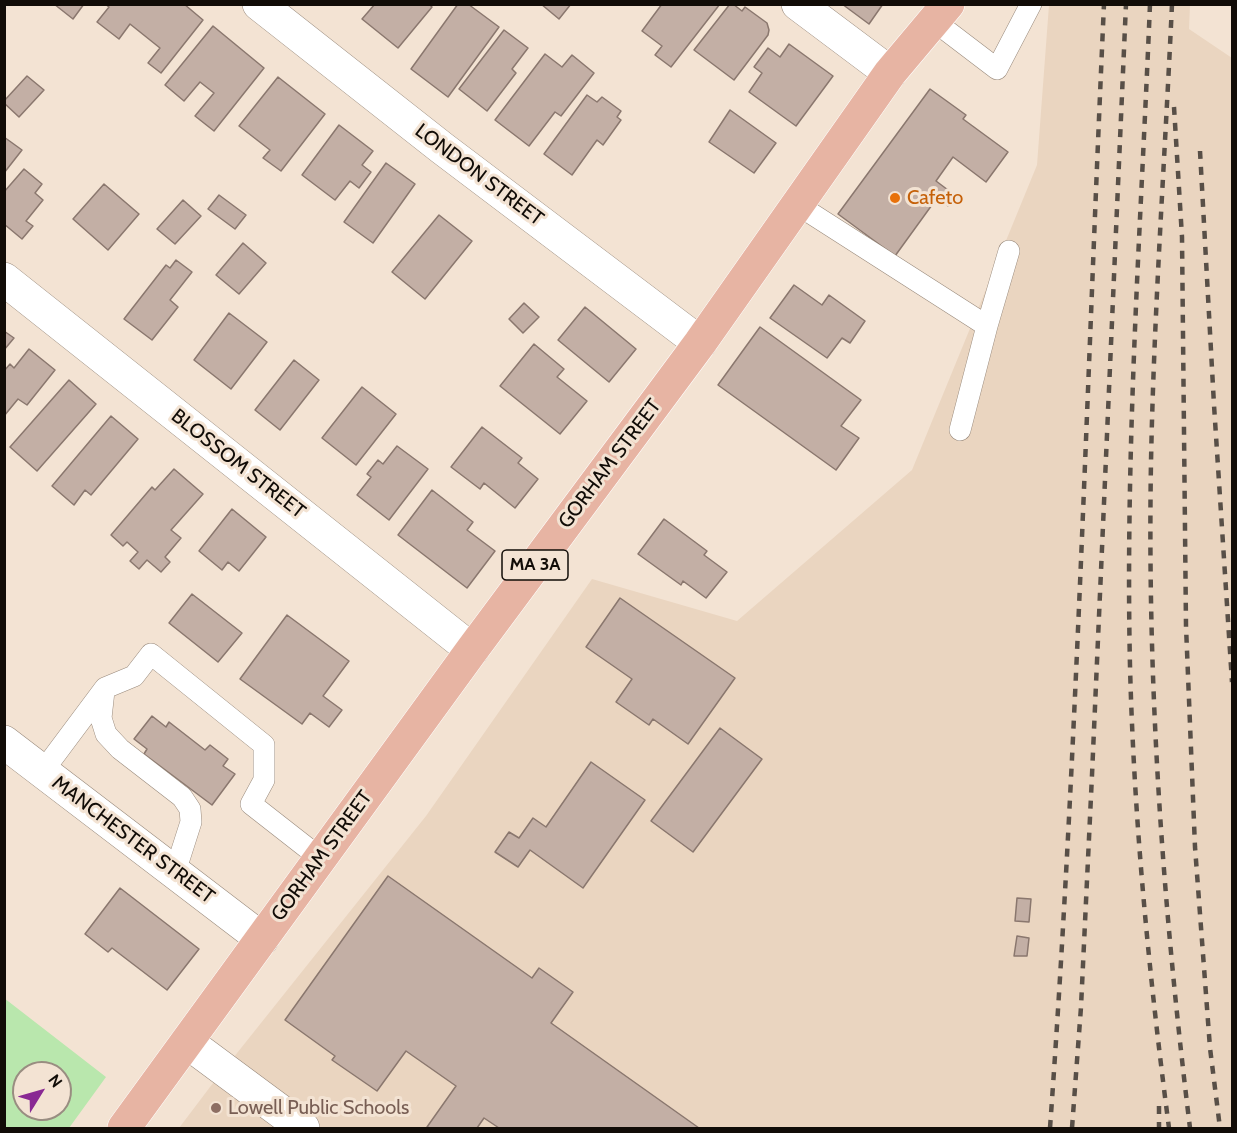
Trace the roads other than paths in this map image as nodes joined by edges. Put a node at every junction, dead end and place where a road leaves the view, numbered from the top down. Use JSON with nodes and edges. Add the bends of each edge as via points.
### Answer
{"nodes":[{"id":1,"x":259,"y":4,"type":"edge"},
{"id":2,"x":798,"y":4,"type":"edge"},
{"id":3,"x":1031,"y":4,"type":"edge"},
{"id":4,"x":941,"y":13,"type":"edge"},
{"id":5,"x":890,"y":73,"type":"junction"},
{"id":6,"x":798,"y":205,"type":"junction"},
{"id":7,"x":1009,"y":251,"type":"dead end"},
{"id":8,"x":4,"y":279,"type":"edge"},
{"id":9,"x":987,"y":326,"type":"junction"},
{"id":10,"x":700,"y":343,"type":"junction"},
{"id":11,"x":960,"y":430,"type":"dead end"},
{"id":12,"x":471,"y":650,"type":"junction"},
{"id":13,"x":105,"y":688,"type":"junction"},
{"id":14,"x":4,"y":742,"type":"edge"},
{"id":15,"x":43,"y":771,"type":"junction"},
{"id":16,"x":320,"y":858,"type":"junction"},
{"id":17,"x":175,"y":872,"type":"junction"},
{"id":18,"x":262,"y":939,"type":"junction"},
{"id":19,"x":187,"y":1042,"type":"junction"},
{"id":20,"x":124,"y":1128,"type":"edge"},
{"id":21,"x":303,"y":1128,"type":"edge"}],
"edges":[{"from":1,"to":10,"type":"street","name":"LONDON STREET"},
{"from":2,"to":5,"type":"street"},
{"from":3,"to":4,"type":"lane","via":[[997,69]]},
{"from":4,"to":5,"type":"main road","name":"GORHAM STREET","number":"MA 3A"},
{"from":5,"to":6,"type":"main road","name":"GORHAM STREET","number":"MA 3A"},
{"from":6,"to":9,"type":"lane"},
{"from":6,"to":10,"type":"main road","name":"GORHAM STREET","number":"MA 3A"},
{"from":7,"to":9,"type":"lane"},
{"from":8,"to":12,"type":"street","name":"BLOSSOM STREET"},
{"from":9,"to":11,"type":"lane"},
{"from":10,"to":12,"type":"main road","name":"GORHAM STREET","number":"MA 3A"},
{"from":12,"to":16,"type":"main road","name":"GORHAM STREET","number":"MA 3A"},
{"from":13,"to":15,"type":"lane"},
{"from":13,"to":16,"type":"lane","via":[[134,676],[151,654],[264,746],[264,780],[251,804]]},
{"from":13,"to":17,"type":"lane","via":[[101,718],[106,734],[182,797],[190,810],[191,822]]},
{"from":14,"to":15,"type":"street","name":"MANCHESTER STREET"},
{"from":15,"to":17,"type":"street","name":"MANCHESTER STREET"},
{"from":16,"to":18,"type":"main road","name":"GORHAM STREET","number":"MA 3A"},
{"from":17,"to":18,"type":"street","name":"MANCHESTER STREET"},
{"from":18,"to":19,"type":"main road","name":"GORHAM STREET","number":"MA 3A"},
{"from":19,"to":20,"type":"main road","name":"GORHAM STREET","number":"MA 3A"},
{"from":19,"to":21,"type":"street"}]}
